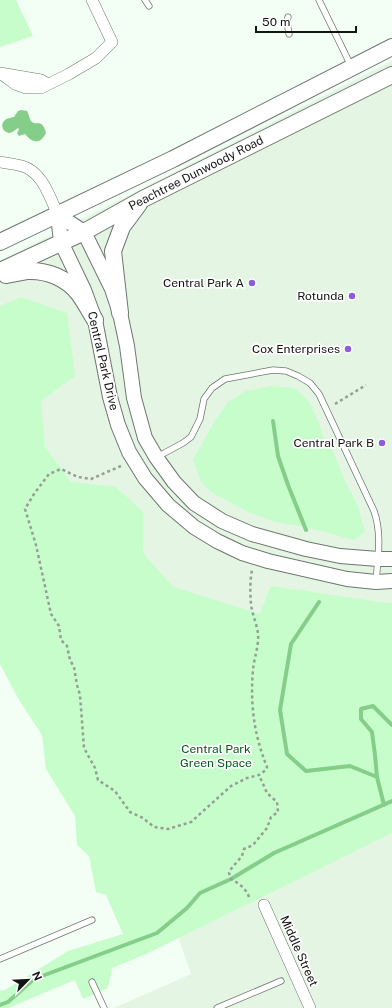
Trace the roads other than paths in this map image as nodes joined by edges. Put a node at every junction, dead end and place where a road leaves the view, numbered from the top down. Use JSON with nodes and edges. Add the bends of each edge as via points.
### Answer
{"nodes":[{"id":1,"x":92,"y":0,"type":"edge"},
{"id":2,"x":145,"y":0,"type":"edge"},
{"id":3,"x":319,"y":0,"type":"edge"},
{"id":4,"x":149,"y":6,"type":"dead end"},
{"id":5,"x":288,"y":17,"type":"dead end"},
{"id":6,"x":289,"y":34,"type":"dead end"},
{"id":7,"x":392,"y":47,"type":"edge"},
{"id":8,"x":352,"y":68,"type":"junction"},
{"id":9,"x":0,"y":73,"type":"edge"},
{"id":10,"x":392,"y":75,"type":"edge"},
{"id":11,"x":0,"y":162,"type":"edge"},
{"id":12,"x":143,"y":199,"type":"junction"},
{"id":13,"x":58,"y":215,"type":"junction"},
{"id":14,"x":84,"y":232,"type":"junction"},
{"id":15,"x":0,"y":242,"type":"edge"},
{"id":16,"x":61,"y":242,"type":"junction"},
{"id":17,"x":0,"y":271,"type":"edge"},
{"id":18,"x":0,"y":276,"type":"edge"},
{"id":19,"x":120,"y":312,"type":"junction"},
{"id":20,"x":95,"y":320,"type":"junction"},
{"id":21,"x":156,"y":457,"type":"junction"},
{"id":22,"x":378,"y":559,"type":"junction"},
{"id":23,"x":392,"y":559,"type":"edge"},
{"id":24,"x":392,"y":581,"type":"edge"},
{"id":25,"x":376,"y":582,"type":"junction"},
{"id":26,"x":264,"y":905,"type":"dead end"},
{"id":27,"x":92,"y":920,"type":"dead end"},
{"id":28,"x":0,"y":959,"type":"edge"},
{"id":29,"x":281,"y":981,"type":"dead end"},
{"id":30,"x":92,"y":982,"type":"dead end"},
{"id":31,"x":104,"y":1008,"type":"edge"},
{"id":32,"x":217,"y":1008,"type":"edge"},
{"id":33,"x":310,"y":1008,"type":"edge"}],
"edges":[{"from":1,"to":9,"type":"street","via":[[112,42],[96,58],[41,88],[26,88],[15,84]]},
{"from":2,"to":4,"type":"lane"},
{"from":3,"to":8,"type":"lane"},
{"from":5,"to":6,"type":"lane"},
{"from":7,"to":8,"type":"main road","name":"Peachtree Dunwoody Road"},
{"from":8,"to":13,"type":"main road","name":"Peachtree Dunwoody Road"},
{"from":10,"to":12,"type":"main road","name":"Peachtree Dunwoody Road"},
{"from":11,"to":13,"type":"street","via":[[23,166],[32,171],[42,182]]},
{"from":12,"to":14,"type":"main road","name":"Peachtree Dunwoody Road"},
{"from":12,"to":19,"type":"main road","via":[[122,227],[113,251]]},
{"from":13,"to":14,"type":"street"},
{"from":13,"to":15,"type":"main road","name":"Peachtree Dunwoody Road"},
{"from":13,"to":16,"type":"street","name":"Central Park Drive"},
{"from":14,"to":16,"type":"main road","name":"Peachtree Dunwoody Road"},
{"from":14,"to":19,"type":"street","name":"Central Park Drive","via":[[112,289]]},
{"from":16,"to":17,"type":"main road","name":"Peachtree Dunwoody Road"},
{"from":16,"to":20,"type":"street","name":"Central Park Drive"},
{"from":18,"to":20,"type":"main road","via":[[26,271],[57,276],[72,285]]},
{"from":19,"to":21,"type":"street","name":"Central Park Drive","via":[[134,398],[146,438]]},
{"from":20,"to":25,"type":"street","name":"Central Park Drive","via":[[118,425],[145,478],[168,505],[194,527],[242,553],[347,579]]},
{"from":21,"to":22,"type":"street","name":"Central Park Drive","via":[[174,482],[194,503],[222,521],[252,534],[306,548],[340,556]]},
{"from":21,"to":22,"type":"lane","via":[[191,437],[200,419],[204,399],[212,388],[225,379],[273,370],[286,371],[298,376],[319,394],[378,520]]},
{"from":22,"to":23,"type":"street","name":"Central Park Drive"},
{"from":22,"to":25,"type":"lane"},
{"from":24,"to":25,"type":"street","name":"Central Park Drive"},
{"from":26,"to":33,"type":"street","name":"Middle Street"},
{"from":27,"to":28,"type":"lane"},
{"from":29,"to":32,"type":"lane"},
{"from":30,"to":31,"type":"lane"}]}
